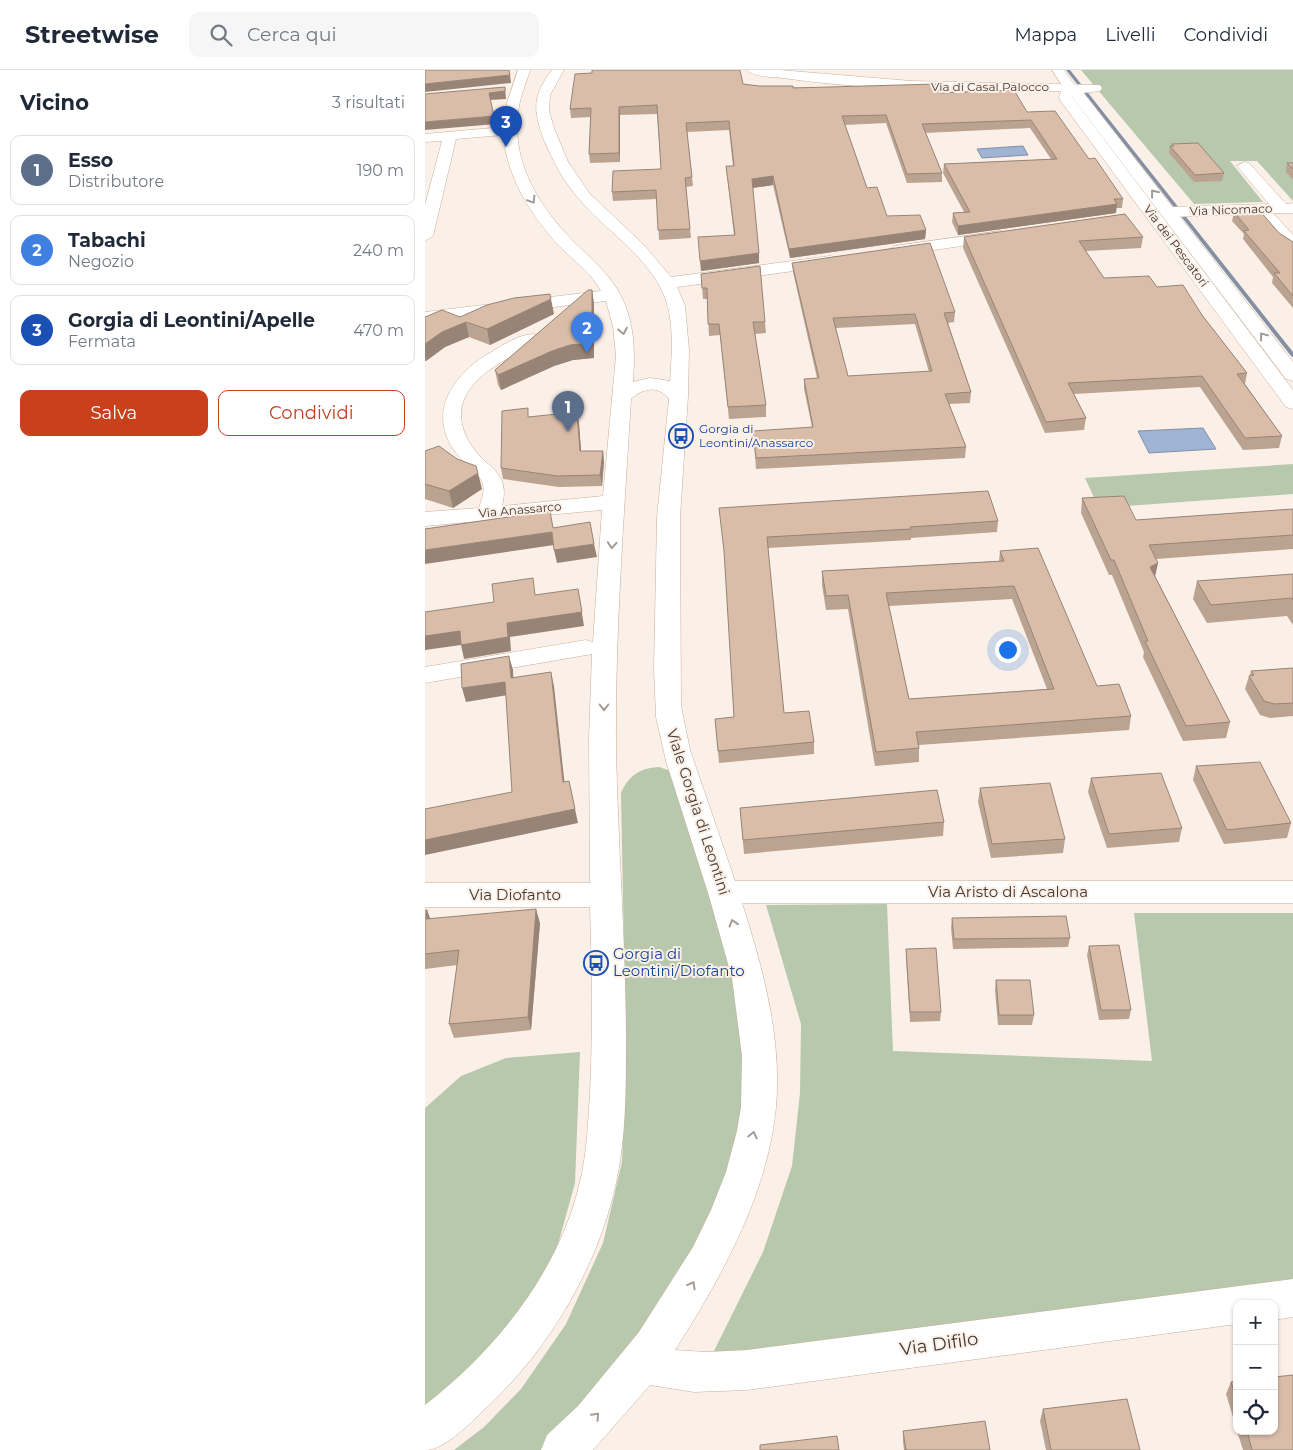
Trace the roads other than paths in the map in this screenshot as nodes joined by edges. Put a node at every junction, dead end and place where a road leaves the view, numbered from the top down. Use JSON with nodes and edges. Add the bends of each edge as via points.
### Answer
{"nodes":[{"id":1,"x":524,"y":70,"type":"edge"},
{"id":2,"x":558,"y":70,"type":"edge"},
{"id":3,"x":753,"y":70,"type":"edge"},
{"id":4,"x":773,"y":70,"type":"edge"},
{"id":5,"x":1058,"y":70,"type":"edge"},
{"id":6,"x":821,"y":79,"type":"junction"},
{"id":7,"x":1094,"y":88,"type":"dead end"},
{"id":8,"x":1074,"y":89,"type":"junction"},
{"id":9,"x":541,"y":109,"type":"junction"},
{"id":10,"x":449,"y":136,"type":"junction"},
{"id":11,"x":425,"y":138,"type":"edge"},
{"id":12,"x":530,"y":148,"type":"junction"},
{"id":13,"x":1244,"y":166,"type":"dead end"},
{"id":14,"x":1287,"y":208,"type":"edge"},
{"id":15,"x":1261,"y":210,"type":"junction"},
{"id":16,"x":1177,"y":212,"type":"junction"},
{"id":17,"x":1151,"y":214,"type":"junction"},
{"id":18,"x":1132,"y":216,"type":"dead end"},
{"id":19,"x":1017,"y":234,"type":"edge"},
{"id":20,"x":425,"y":236,"type":"edge"},
{"id":21,"x":1293,"y":245,"type":"edge"},
{"id":22,"x":882,"y":253,"type":"edge"},
{"id":23,"x":843,"y":259,"type":"edge"},
{"id":24,"x":668,"y":284,"type":"junction"},
{"id":25,"x":612,"y":295,"type":"junction"},
{"id":26,"x":425,"y":317,"type":"edge"},
{"id":27,"x":532,"y":339,"type":"edge"},
{"id":28,"x":679,"y":365,"type":"junction"},
{"id":29,"x":624,"y":368,"type":"junction"},
{"id":30,"x":1293,"y":375,"type":"edge"},
{"id":31,"x":678,"y":398,"type":"junction"},
{"id":32,"x":621,"y":399,"type":"junction"},
{"id":33,"x":1293,"y":403,"type":"edge"},
{"id":34,"x":615,"y":502,"type":"junction"},
{"id":35,"x":489,"y":512,"type":"junction"},
{"id":36,"x":425,"y":519,"type":"edge"},
{"id":37,"x":586,"y":648,"type":"dead end"},
{"id":38,"x":425,"y":675,"type":"edge"},
{"id":39,"x":723,"y":892,"type":"junction"},
{"id":40,"x":1293,"y":892,"type":"edge"},
{"id":41,"x":425,"y":895,"type":"edge"},
{"id":42,"x":605,"y":895,"type":"junction"},
{"id":43,"x":1293,"y":1298,"type":"edge"},
{"id":44,"x":1278,"y":1300,"type":"edge"},
{"id":45,"x":1233,"y":1306,"type":"edge"},
{"id":46,"x":642,"y":1362,"type":"junction"},
{"id":47,"x":425,"y":1432,"type":"edge"},
{"id":48,"x":562,"y":1450,"type":"edge"}],
"edges":[{"from":1,"to":12,"type":"street"},
{"from":2,"to":9,"type":"street","via":[[543,91]]},
{"from":3,"to":6,"type":"street","name":"Via di Casal Palocco"},
{"from":4,"to":6,"type":"street","name":"Via di Casal Palocco"},
{"from":5,"to":8,"type":"street","name":"Via dei Pescatori"},
{"from":6,"to":8,"type":"street","name":"Via di Casal Palocco","via":[[912,86]]},
{"from":7,"to":8,"type":"street","name":"Via di Casal Palocco"},
{"from":16,"to":8,"type":"street","name":"Via dei Pescatori","one_way":true},
{"from":8,"to":17,"type":"street","name":"Via dei Pescatori","via":[[1065,97]]},
{"from":9,"to":12,"type":"street","name":"Viale Gorgia di Leontini"},
{"from":9,"to":12,"type":"street","via":[[527,108]]},
{"from":10,"to":11,"type":"street"},
{"from":10,"to":12,"type":"street"},
{"from":10,"to":20,"type":"street"},
{"from":12,"to":24,"type":"street","name":"Viale Gorgia di Leontini","via":[[564,170]]},
{"from":12,"to":25,"type":"street","name":"Viale Gorgia di Leontini","one_way":true,"via":[[523,185],[545,220],[593,267]]},
{"from":13,"to":14,"type":"street"},
{"from":14,"to":15,"type":"street","name":"Via Nicomaco"},
{"from":15,"to":16,"type":"street","name":"Via Nicomaco"},
{"from":15,"to":21,"type":"street"},
{"from":30,"to":16,"type":"street","name":"Via dei Pescatori","one_way":true},
{"from":17,"to":18,"type":"street"},
{"from":17,"to":33,"type":"street","name":"Via dei Pescatori"},
{"from":19,"to":22,"type":"street"},
{"from":23,"to":24,"type":"street"},
{"from":24,"to":28,"type":"street","name":"Viale Gorgia di Leontini","via":[[675,298],[678,316]]},
{"from":25,"to":26,"type":"street"},
{"from":25,"to":29,"type":"street","name":"Viale Gorgia di Leontini","one_way":true,"via":[[625,336]]},
{"from":27,"to":35,"type":"street","via":[[474,368],[457,387],[447,406],[451,426],[461,446],[489,475],[494,488]]},
{"from":28,"to":29,"type":"street","via":[[669,375],[655,379],[634,377]]},
{"from":28,"to":31,"type":"street","name":"Viale Gorgia di Leontini"},
{"from":29,"to":32,"type":"street","name":"Viale Gorgia di Leontini"},
{"from":31,"to":32,"type":"street","via":[[669,387],[651,384],[630,389]]},
{"from":31,"to":39,"type":"street","name":"Viale Gorgia di Leontini","via":[[669,504],[668,709],[676,751]]},
{"from":32,"to":34,"type":"street","name":"Viale Gorgia di Leontini"},
{"from":34,"to":35,"type":"street","name":"Via Anassarco"},
{"from":34,"to":42,"type":"street","name":"Viale Gorgia di Leontini","one_way":true,"via":[[604,666]]},
{"from":35,"to":36,"type":"street","name":"Via Anassarco"},
{"from":37,"to":38,"type":"street"},
{"from":39,"to":40,"type":"street","name":"Via Aristo di Ascalona"},
{"from":46,"to":39,"type":"street","name":"Viale Gorgia di Leontini","one_way":true,"via":[[683,1300],[712,1247],[741,1181],[755,1132],[759,1082],[757,1033],[737,935]]},
{"from":41,"to":42,"type":"street","name":"Via Diofanto"},
{"from":42,"to":47,"type":"street","name":"Viale Gorgia di Leontini","via":[[608,1081],[601,1170],[590,1214],[554,1292],[531,1327],[489,1376]]},
{"from":43,"to":44,"type":"street"},
{"from":45,"to":46,"type":"street","name":"Via Difilo","via":[[747,1370],[681,1372]]},
{"from":48,"to":46,"type":"street","name":"Viale Gorgia di Leontini","one_way":true,"via":[[608,1404]]}]}
